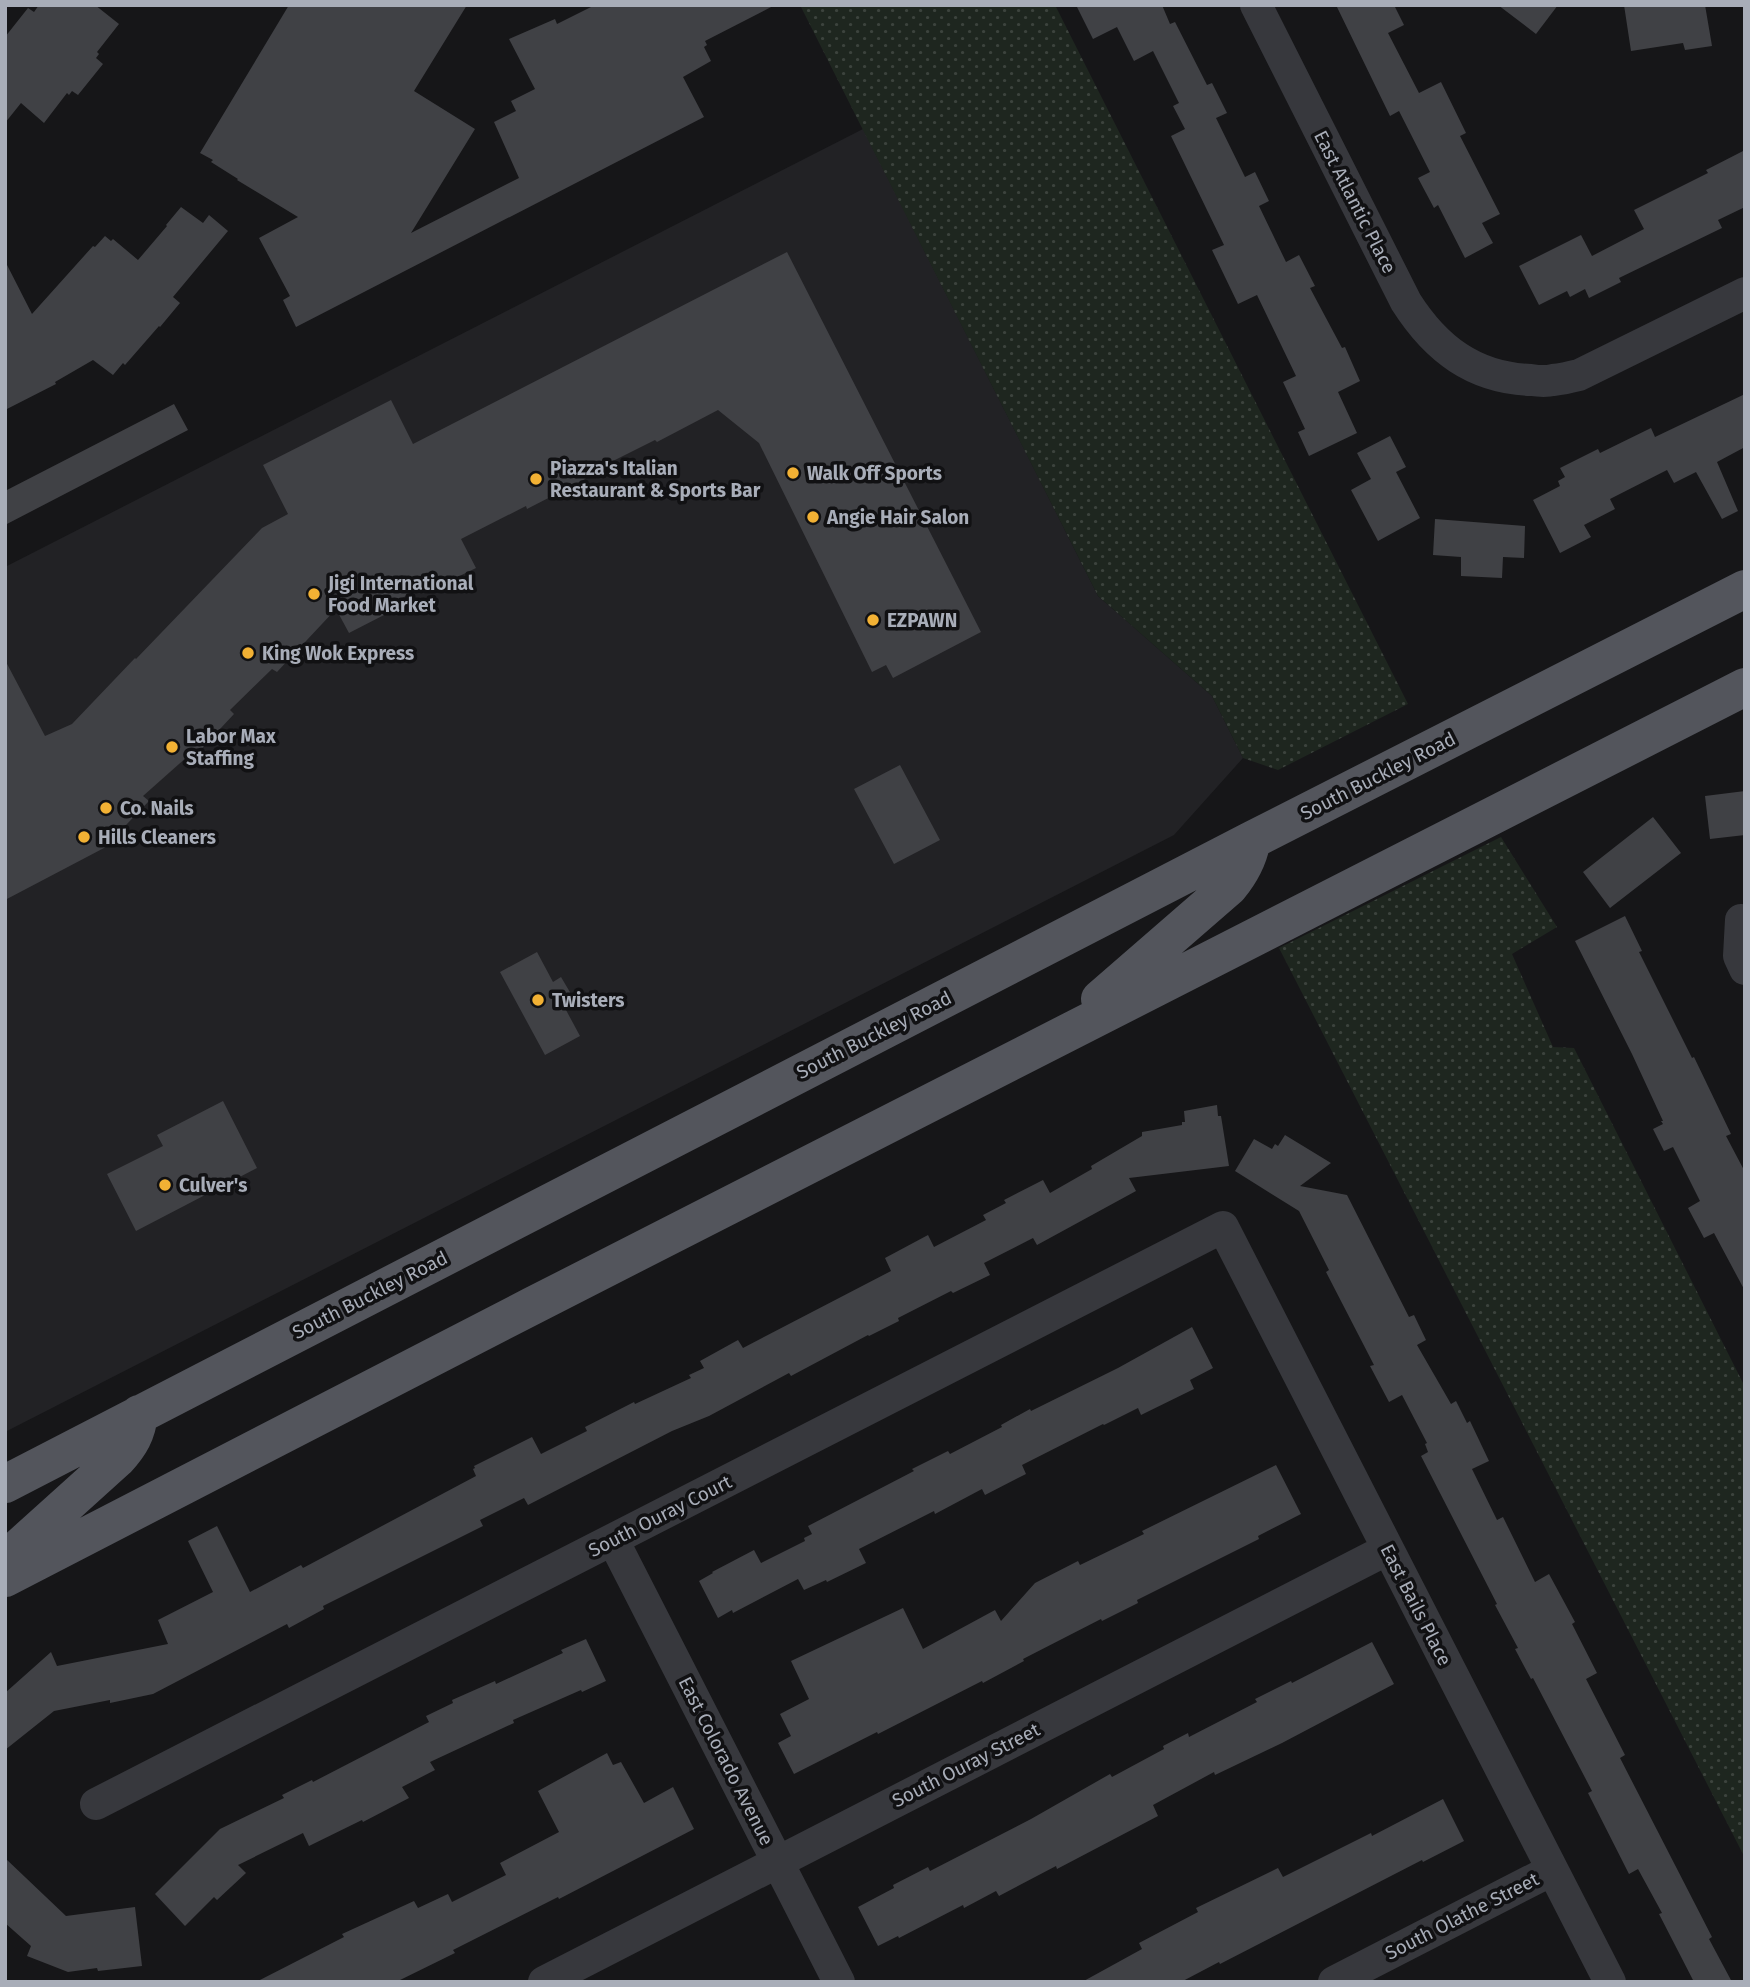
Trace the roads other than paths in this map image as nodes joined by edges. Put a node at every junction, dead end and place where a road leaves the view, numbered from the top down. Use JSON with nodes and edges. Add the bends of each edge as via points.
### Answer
{"nodes":[{"id":1,"x":1256,"y":5,"type":"edge"},
{"id":2,"x":1745,"y":293,"type":"edge"},
{"id":3,"x":1745,"y":589,"type":"edge"},
{"id":4,"x":1745,"y":687,"type":"edge"},
{"id":5,"x":1252,"y":840,"type":"junction"},
{"id":6,"x":1741,"y":920,"type":"dead end"},
{"id":7,"x":1745,"y":969,"type":"edge"},
{"id":8,"x":1053,"y":1039,"type":"junction"},
{"id":9,"x":1223,"y":1227,"type":"joint"},
{"id":10,"x":139,"y":1414,"type":"junction"},
{"id":11,"x":5,"y":1484,"type":"edge"},
{"id":12,"x":613,"y":1540,"type":"junction"},
{"id":13,"x":1388,"y":1549,"type":"junction"},
{"id":14,"x":5,"y":1560,"type":"edge"},
{"id":15,"x":5,"y":1578,"type":"edge"},
{"id":16,"x":96,"y":1804,"type":"dead end"},
{"id":17,"x":777,"y":1861,"type":"junction"},
{"id":18,"x":1552,"y":1870,"type":"junction"},
{"id":19,"x":544,"y":1982,"type":"edge"},
{"id":20,"x":839,"y":1982,"type":"edge"},
{"id":21,"x":1334,"y":1982,"type":"edge"},
{"id":22,"x":1610,"y":1982,"type":"edge"}],
"edges":[{"from":1,"to":2,"type":"street","name":"East Atlantic Place","via":[[1406,302],[1433,339],[1457,358],[1512,380],[1550,381],[1580,375]]},
{"from":3,"to":5,"type":"main road","name":"South Buckley Road"},
{"from":4,"to":8,"type":"main road"},
{"from":5,"to":8,"type":"main road","via":[[1249,856],[1229,887]]},
{"from":5,"to":10,"type":"main road","name":"South Buckley Road"},
{"from":6,"to":7,"type":"street","via":[[1739,956]]},
{"from":8,"to":15,"type":"main road"},
{"from":9,"to":12,"type":"street","name":"South Ouray Court"},
{"from":9,"to":13,"type":"street","name":"East Bails Place"},
{"from":10,"to":11,"type":"main road","name":"South Buckley Road"},
{"from":10,"to":14,"type":"main road","via":[[131,1442],[117,1459]]},
{"from":12,"to":16,"type":"street","name":"South Ouray Court"},
{"from":12,"to":17,"type":"street","name":"East Colorado Avenue"},
{"from":13,"to":17,"type":"street","name":"South Ouray Street"},
{"from":13,"to":18,"type":"street","name":"East Bails Place"},
{"from":17,"to":19,"type":"street","name":"South Ouray Street"},
{"from":17,"to":20,"type":"street","name":"East Colorado Avenue"},
{"from":18,"to":21,"type":"street","name":"South Olathe Street"},
{"from":18,"to":22,"type":"street","name":"East Bails Place"}]}
